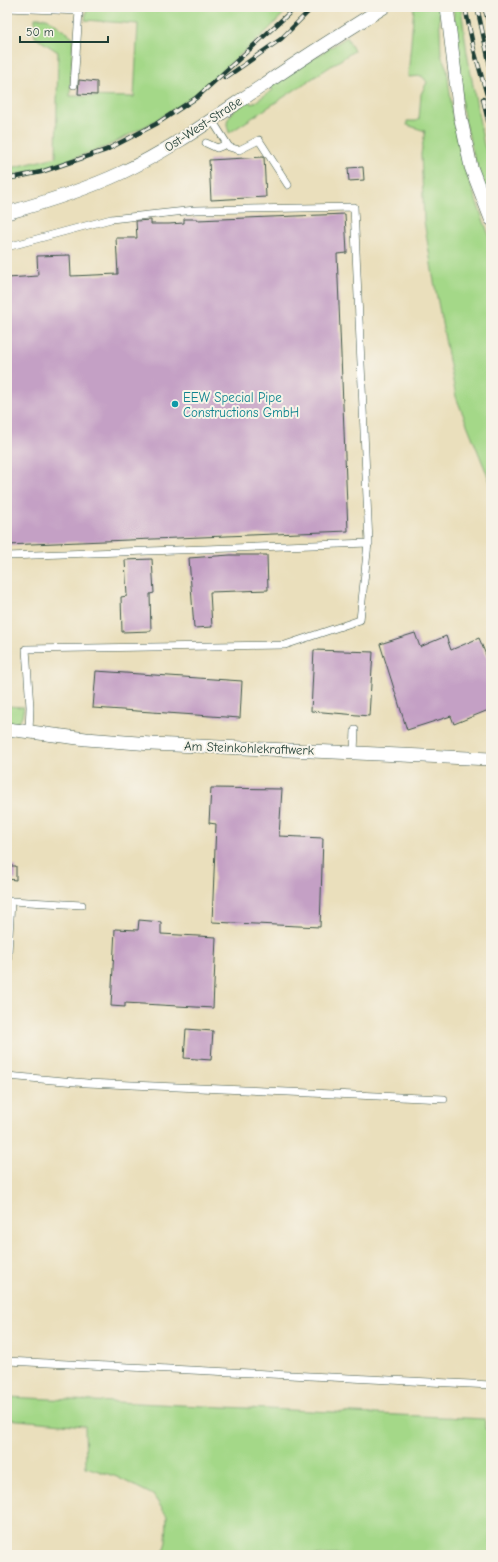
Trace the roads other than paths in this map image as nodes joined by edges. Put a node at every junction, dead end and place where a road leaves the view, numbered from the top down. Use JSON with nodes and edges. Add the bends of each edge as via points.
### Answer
{"nodes":[{"id":1,"x":384,"y":7,"type":"edge"},
{"id":2,"x":447,"y":7,"type":"edge"},
{"id":3,"x":7,"y":8,"type":"edge"},
{"id":4,"x":74,"y":85,"type":"dead end"},
{"id":5,"x":212,"y":120,"type":"junction"},
{"id":6,"x":206,"y":143,"type":"dead end"},
{"id":7,"x":227,"y":144,"type":"junction"},
{"id":8,"x":288,"y":185,"type":"dead end"},
{"id":9,"x":7,"y":213,"type":"edge"},
{"id":10,"x":491,"y":219,"type":"edge"},
{"id":11,"x":7,"y":247,"type":"edge"},
{"id":12,"x":368,"y":543,"type":"junction"},
{"id":13,"x":7,"y":556,"type":"edge"},
{"id":14,"x":7,"y":729,"type":"edge"},
{"id":15,"x":355,"y":730,"type":"dead end"},
{"id":16,"x":29,"y":732,"type":"junction"},
{"id":17,"x":354,"y":752,"type":"junction"},
{"id":18,"x":491,"y":759,"type":"edge"},
{"id":19,"x":82,"y":905,"type":"dead end"},
{"id":20,"x":7,"y":970,"type":"edge"},
{"id":21,"x":7,"y":1076,"type":"edge"},
{"id":22,"x":444,"y":1099,"type":"dead end"},
{"id":23,"x":7,"y":1362,"type":"edge"},
{"id":24,"x":491,"y":1385,"type":"edge"}],
"edges":[{"from":1,"to":5,"type":"street","name":"Ost-West-Straße","via":[[301,59]]},
{"from":2,"to":10,"type":"street","via":[[460,115],[472,167]]},
{"from":3,"to":4,"type":"lane","via":[[79,11]]},
{"from":5,"to":7,"type":"lane"},
{"from":5,"to":9,"type":"street","name":"Ost-West-Straße","via":[[121,173],[73,192]]},
{"from":6,"to":7,"type":"lane","via":[[217,148]]},
{"from":7,"to":8,"type":"lane","via":[[239,150],[260,140]]},
{"from":11,"to":12,"type":"lane","via":[[112,219],[195,210],[354,207]]},
{"from":12,"to":13,"type":"lane"},
{"from":12,"to":16,"type":"lane","via":[[360,620],[285,646],[26,649]]},
{"from":14,"to":16,"type":"street","name":"Am Steinkohlekraftwerk"},
{"from":15,"to":17,"type":"lane"},
{"from":16,"to":17,"type":"street","name":"Am Steinkohlekraftwerk","via":[[151,744]]},
{"from":17,"to":18,"type":"street","name":"Am Steinkohlekraftwerk"},
{"from":19,"to":20,"type":"lane","via":[[11,901]]},
{"from":21,"to":22,"type":"lane","via":[[87,1083]]},
{"from":23,"to":24,"type":"lane"}]}
